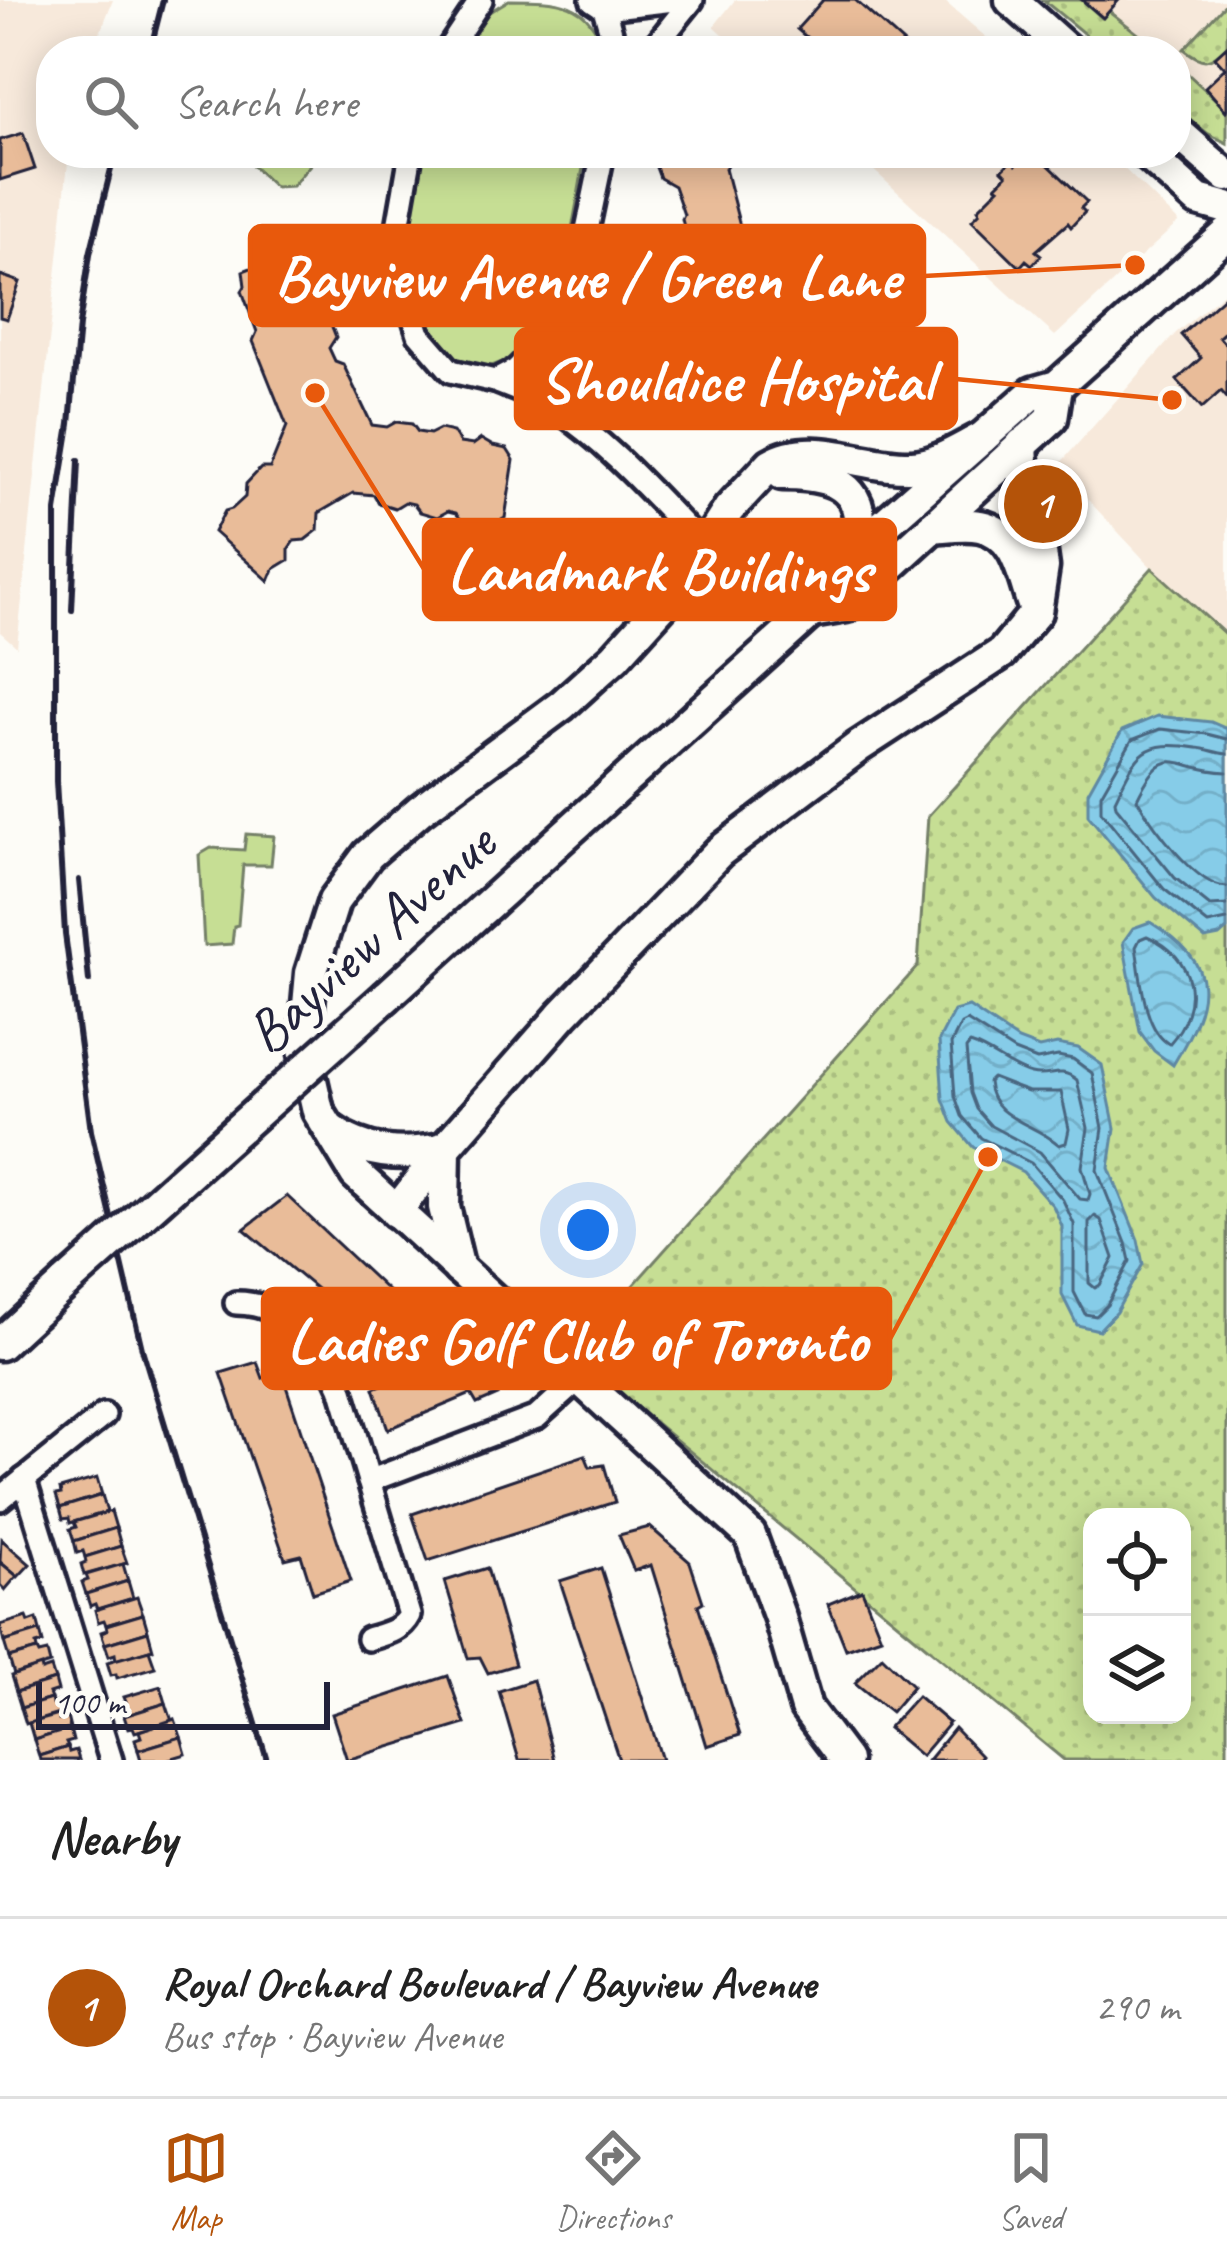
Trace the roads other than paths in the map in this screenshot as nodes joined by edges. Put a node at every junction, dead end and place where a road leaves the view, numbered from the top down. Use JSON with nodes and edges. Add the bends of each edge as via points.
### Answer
{"nodes":[{"id":1,"x":482,"y":0,"type":"edge"},
{"id":2,"x":1011,"y":0,"type":"edge"},
{"id":3,"x":598,"y":4,"type":"edge"},
{"id":4,"x":683,"y":4,"type":"edge"},
{"id":5,"x":457,"y":36,"type":"edge"},
{"id":6,"x":611,"y":36,"type":"edge"},
{"id":7,"x":661,"y":36,"type":"edge"},
{"id":8,"x":1051,"y":36,"type":"edge"},
{"id":9,"x":1191,"y":144,"type":"edge"},
{"id":10,"x":408,"y":168,"type":"edge"},
{"id":11,"x":600,"y":168,"type":"edge"},
{"id":12,"x":1163,"y":168,"type":"edge"},
{"id":13,"x":1227,"y":176,"type":"edge"},
{"id":14,"x":1227,"y":208,"type":"edge"},
{"id":15,"x":1227,"y":233,"type":"edge"},
{"id":16,"x":539,"y":346,"type":"junction"},
{"id":17,"x":495,"y":381,"type":"junction"},
{"id":18,"x":1057,"y":386,"type":"junction"},
{"id":19,"x":551,"y":405,"type":"junction"},
{"id":20,"x":982,"y":438,"type":"junction"},
{"id":21,"x":1022,"y":444,"type":"junction"},
{"id":22,"x":762,"y":472,"type":"junction"},
{"id":23,"x":932,"y":527,"type":"junction"},
{"id":24,"x":705,"y":548,"type":"junction"},
{"id":25,"x":848,"y":556,"type":"junction"},
{"id":26,"x":811,"y":612,"type":"junction"},
{"id":27,"x":1036,"y":612,"type":"junction"},
{"id":28,"x":325,"y":1126,"type":"junction"},
{"id":29,"x":445,"y":1148,"type":"junction"},
{"id":30,"x":396,"y":1213,"type":"junction"},
{"id":31,"x":459,"y":1269,"type":"junction"},
{"id":32,"x":236,"y":1303,"type":"dead end"},
{"id":33,"x":0,"y":1344,"type":"edge"},
{"id":34,"x":579,"y":1379,"type":"junction"},
{"id":35,"x":104,"y":1415,"type":"dead end"},
{"id":36,"x":24,"y":1479,"type":"junction"},
{"id":37,"x":369,"y":1480,"type":"junction"},
{"id":38,"x":0,"y":1499,"type":"edge"},
{"id":39,"x":368,"y":1639,"type":"dead end"},
{"id":40,"x":111,"y":1760,"type":"edge"},
{"id":41,"x":845,"y":1760,"type":"edge"}],
"edges":[{"from":1,"to":5,"type":"street"},
{"from":2,"to":8,"type":"street"},
{"from":3,"to":4,"type":"street"},
{"from":3,"to":6,"type":"street"},
{"from":4,"to":7,"type":"street"},
{"from":9,"to":13,"type":"street"},
{"from":10,"to":17,"type":"street","via":[[398,227],[419,334],[451,371]]},
{"from":11,"to":16,"type":"street","via":[[572,287]]},
{"from":12,"to":14,"type":"street","via":[[1198,200]]},
{"from":15,"to":18,"type":"street","name":"Bayview Avenue"},
{"from":16,"to":17,"type":"street"},
{"from":16,"to":19,"type":"street"},
{"from":17,"to":19,"type":"street"},
{"from":18,"to":20,"type":"street","name":"Bayview Avenue","via":[[1033,393]]},
{"from":18,"to":21,"type":"street","name":"Bayview Avenue","via":[[1052,418]]},
{"from":19,"to":24,"type":"street"},
{"from":20,"to":22,"type":"street","via":[[913,466],[806,454]]},
{"from":20,"to":25,"type":"street","name":"Bayview Avenue"},
{"from":21,"to":23,"type":"street","name":"Bayview Avenue"},
{"from":21,"to":27,"type":"street","via":[[1024,501],[1043,567]]},
{"from":22,"to":24,"type":"street"},
{"from":22,"to":25,"type":"street","via":[[809,473],[839,484],[859,518]]},
{"from":23,"to":26,"type":"street","name":"Bayview Avenue","via":[[846,606]]},
{"from":23,"to":27,"type":"street","via":[[998,532],[1014,548]]},
{"from":24,"to":28,"type":"street","via":[[615,657],[368,855],[334,901],[310,973],[304,1049]]},
{"from":25,"to":26,"type":"street","name":"Bayview Avenue","via":[[821,580]]},
{"from":26,"to":33,"type":"street","name":"Bayview Avenue","bridge":true},
{"from":27,"to":29,"type":"street","via":[[1002,653],[719,852]]},
{"from":28,"to":29,"type":"street","via":[[380,1153]]},
{"from":28,"to":30,"type":"street","via":[[356,1174]]},
{"from":29,"to":30,"type":"street"},
{"from":29,"to":31,"type":"street","via":[[444,1207]]},
{"from":30,"to":31,"type":"street"},
{"from":31,"to":34,"type":"street"},
{"from":32,"to":37,"type":"street","via":[[269,1307],[323,1355]]},
{"from":34,"to":37,"type":"street","via":[[537,1417]]},
{"from":34,"to":41,"type":"street","via":[[750,1534],[806,1708]]},
{"from":35,"to":36,"type":"street"},
{"from":36,"to":38,"type":"street"},
{"from":36,"to":40,"type":"street"},
{"from":37,"to":39,"type":"street","via":[[409,1615]]}]}
